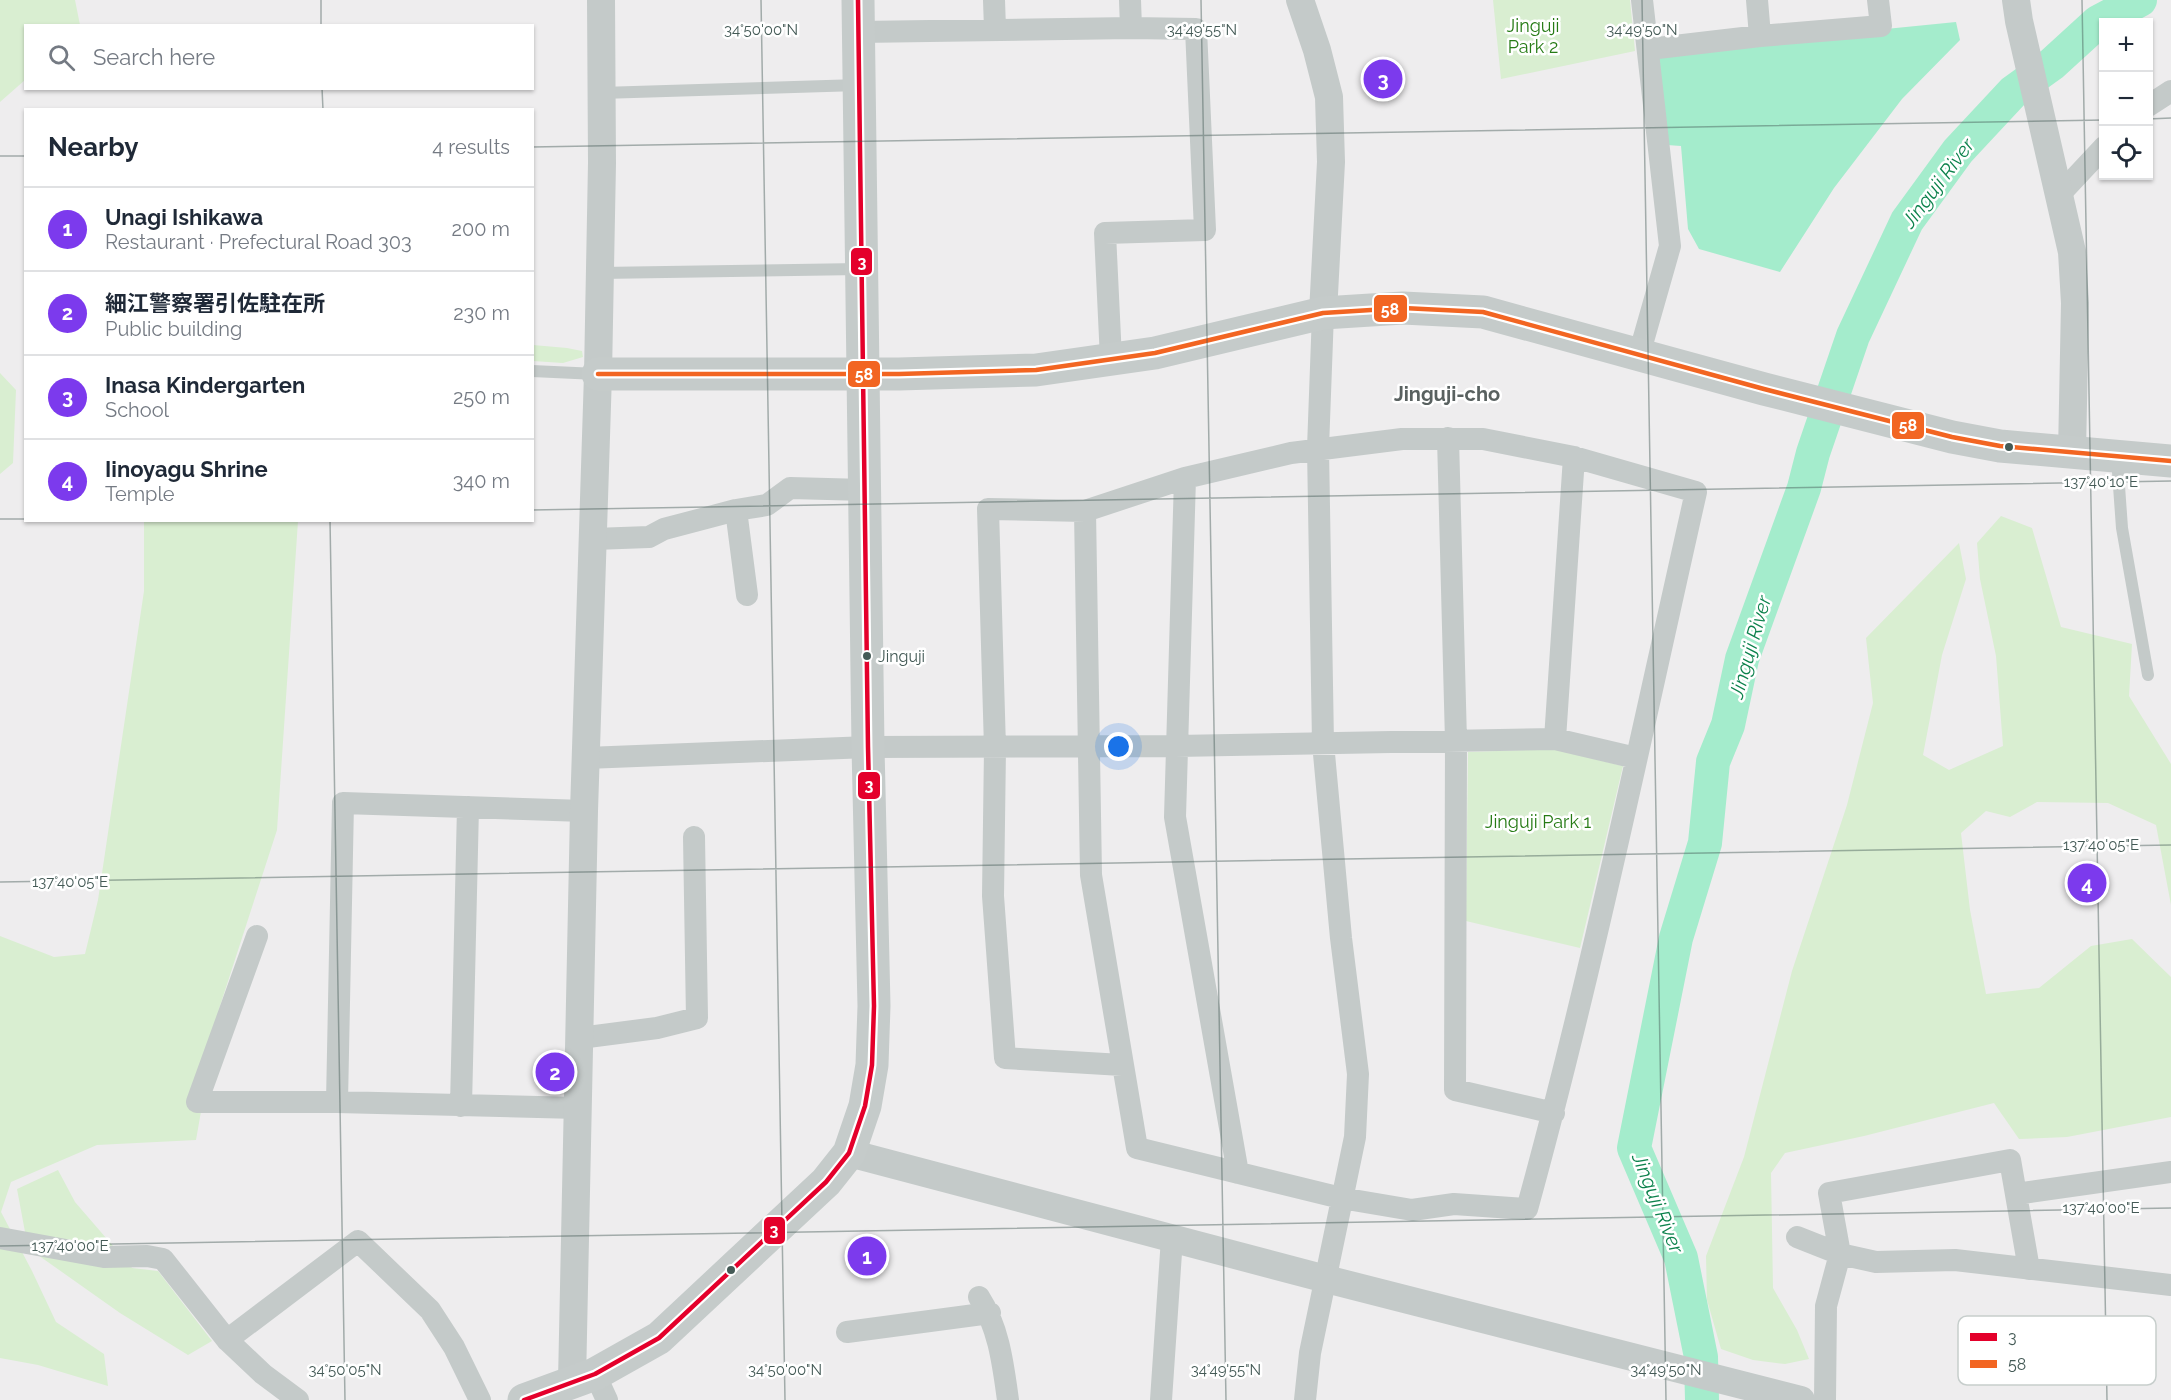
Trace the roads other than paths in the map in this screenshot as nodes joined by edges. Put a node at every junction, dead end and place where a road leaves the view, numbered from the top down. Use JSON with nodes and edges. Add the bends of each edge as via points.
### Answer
{"nodes":[{"id":1,"x":601,"y":0,"type":"edge"},
{"id":2,"x":994,"y":0,"type":"edge"},
{"id":3,"x":1130,"y":0,"type":"edge"},
{"id":4,"x":1300,"y":0,"type":"edge"},
{"id":5,"x":1642,"y":0,"type":"edge"},
{"id":6,"x":1757,"y":0,"type":"edge"},
{"id":7,"x":1878,"y":0,"type":"edge"},
{"id":8,"x":2018,"y":10,"type":"edge"},
{"id":9,"x":859,"y":16,"type":"edge"},
{"id":10,"x":1131,"y":28,"type":"junction"},
{"id":11,"x":995,"y":29,"type":"junction"},
{"id":12,"x":1760,"y":36,"type":"junction"},
{"id":13,"x":1648,"y":49,"type":"junction"},
{"id":14,"x":861,"y":85,"type":"junction"},
{"id":15,"x":2171,"y":91,"type":"edge"},
{"id":16,"x":600,"y":93,"type":"junction"},
{"id":17,"x":2153,"y":103,"type":"edge"},
{"id":18,"x":2099,"y":150,"type":"edge"},
{"id":19,"x":2058,"y":185,"type":"junction"},
{"id":20,"x":863,"y":269,"type":"junction"},
{"id":21,"x":600,"y":273,"type":"junction"},
{"id":22,"x":1323,"y":313,"type":"junction"},
{"id":23,"x":1639,"y":355,"type":"junction"},
{"id":24,"x":1111,"y":359,"type":"junction"},
{"id":25,"x":534,"y":371,"type":"edge"},
{"id":26,"x":598,"y":374,"type":"junction"},
{"id":27,"x":864,"y":374,"type":"junction"},
{"id":28,"x":1448,"y":438,"type":"junction"},
{"id":29,"x":1318,"y":448,"type":"junction"},
{"id":30,"x":2072,"y":453,"type":"junction"},
{"id":31,"x":1574,"y":457,"type":"junction"},
{"id":32,"x":2117,"y":457,"type":"junction"},
{"id":33,"x":2171,"y":461,"type":"edge"},
{"id":34,"x":1185,"y":478,"type":"junction"},
{"id":35,"x":865,"y":490,"type":"junction"},
{"id":36,"x":736,"y":510,"type":"junction"},
{"id":37,"x":1085,"y":511,"type":"junction"},
{"id":38,"x":594,"y":539,"type":"junction"},
{"id":39,"x":747,"y":595,"type":"dead end"},
{"id":40,"x":2148,"y":675,"type":"dead end"},
{"id":41,"x":1555,"y":739,"type":"junction"},
{"id":42,"x":1456,"y":741,"type":"junction"},
{"id":43,"x":1323,"y":743,"type":"junction"},
{"id":44,"x":1091,"y":746,"type":"junction"},
{"id":45,"x":1176,"y":746,"type":"junction"},
{"id":46,"x":868,"y":747,"type":"junction"},
{"id":47,"x":995,"y":748,"type":"junction"},
{"id":48,"x":586,"y":758,"type":"junction"},
{"id":49,"x":1636,"y":758,"type":"junction"},
{"id":50,"x":468,"y":807,"type":"junction"},
{"id":51,"x":584,"y":811,"type":"junction"},
{"id":52,"x":694,"y":837,"type":"dead end"},
{"id":53,"x":256,"y":936,"type":"dead end"},
{"id":54,"x":580,"y":1038,"type":"junction"},
{"id":55,"x":1122,"y":1065,"type":"junction"},
{"id":56,"x":337,"y":1102,"type":"junction"},
{"id":57,"x":461,"y":1107,"type":"junction"},
{"id":58,"x":579,"y":1108,"type":"junction"},
{"id":59,"x":1554,"y":1113,"type":"junction"},
{"id":60,"x":849,"y":1153,"type":"junction"},
{"id":61,"x":2171,"y":1172,"type":"edge"},
{"id":62,"x":1238,"y":1173,"type":"junction"},
{"id":63,"x":2016,"y":1194,"type":"junction"},
{"id":64,"x":1341,"y":1198,"type":"junction"},
{"id":65,"x":1797,"y":1237,"type":"dead end"},
{"id":66,"x":0,"y":1238,"type":"edge"},
{"id":67,"x":1172,"y":1238,"type":"junction"},
{"id":68,"x":1840,"y":1254,"type":"junction"},
{"id":69,"x":2029,"y":1269,"type":"junction"},
{"id":70,"x":1326,"y":1279,"type":"junction"},
{"id":71,"x":2171,"y":1285,"type":"edge"},
{"id":72,"x":847,"y":1332,"type":"dead end"},
{"id":73,"x":227,"y":1340,"type":"junction"},
{"id":74,"x":591,"y":1385,"type":"edge"},
{"id":75,"x":298,"y":1400,"type":"edge"},
{"id":76,"x":480,"y":1400,"type":"edge"},
{"id":77,"x":524,"y":1400,"type":"edge"},
{"id":78,"x":1008,"y":1400,"type":"edge"},
{"id":79,"x":1161,"y":1400,"type":"edge"},
{"id":80,"x":1305,"y":1400,"type":"edge"},
{"id":81,"x":1801,"y":1400,"type":"edge"},
{"id":82,"x":1825,"y":1400,"type":"edge"}],
"edges":[{"from":1,"to":16,"type":"street"},
{"from":2,"to":11,"type":"street"},
{"from":3,"to":10,"type":"street"},
{"from":4,"to":22,"type":"street","via":[[1329,97]]},
{"from":5,"to":13,"type":"street"},
{"from":6,"to":12,"type":"street"},
{"from":7,"to":12,"type":"street","via":[[1881,26]]},
{"from":8,"to":19,"type":"street"},
{"from":9,"to":11,"type":"street"},
{"from":9,"to":14,"type":"main road"},
{"from":10,"to":11,"type":"street"},
{"from":10,"to":24,"type":"street","via":[[1196,29],[1205,230],[1105,233]]},
{"from":12,"to":13,"type":"street"},
{"from":13,"to":23,"type":"street","via":[[1670,246]]},
{"from":14,"to":16,"type":"lane"},
{"from":14,"to":20,"type":"main road"},
{"from":15,"to":17,"type":"street"},
{"from":16,"to":21,"type":"street"},
{"from":18,"to":19,"type":"street"},
{"from":19,"to":30,"type":"street","via":[[2073,252]]},
{"from":20,"to":21,"type":"lane"},
{"from":20,"to":27,"type":"main road"},
{"from":21,"to":26,"type":"street"},
{"from":22,"to":23,"type":"main road","via":[[1402,308],[1484,312]]},
{"from":22,"to":24,"type":"main road","via":[[1155,353]]},
{"from":22,"to":29,"type":"street"},
{"from":23,"to":30,"type":"main road","via":[[1952,436],[2000,446]]},
{"from":24,"to":27,"type":"main road","via":[[1036,370]]},
{"from":25,"to":26,"type":"lane"},
{"from":26,"to":27,"type":"main road"},
{"from":26,"to":38,"type":"street"},
{"from":27,"to":35,"type":"main road"},
{"from":28,"to":29,"type":"street"},
{"from":28,"to":31,"type":"street","via":[[1483,439]]},
{"from":28,"to":42,"type":"street"},
{"from":29,"to":34,"type":"street"},
{"from":29,"to":43,"type":"street"},
{"from":30,"to":32,"type":"main road"},
{"from":31,"to":41,"type":"street"},
{"from":31,"to":49,"type":"street","via":[[1696,492]]},
{"from":32,"to":33,"type":"main road"},
{"from":32,"to":40,"type":"lane","via":[[2122,528]]},
{"from":34,"to":37,"type":"street"},
{"from":34,"to":45,"type":"street"},
{"from":35,"to":36,"type":"street","via":[[790,488],[767,505]]},
{"from":35,"to":46,"type":"main road"},
{"from":36,"to":38,"type":"street","via":[[664,529],[649,537]]},
{"from":36,"to":39,"type":"street"},
{"from":37,"to":44,"type":"street"},
{"from":37,"to":47,"type":"street","via":[[988,508]]},
{"from":38,"to":48,"type":"street"},
{"from":41,"to":42,"type":"street"},
{"from":41,"to":49,"type":"street"},
{"from":42,"to":43,"type":"street"},
{"from":42,"to":59,"type":"street","via":[[1455,1090]]},
{"from":43,"to":45,"type":"street"},
{"from":43,"to":64,"type":"street","via":[[1358,1074],[1355,1137]]},
{"from":44,"to":45,"type":"street"},
{"from":44,"to":47,"type":"street"},
{"from":44,"to":55,"type":"street","via":[[1091,875]]},
{"from":45,"to":62,"type":"street","via":[[1175,818]]},
{"from":46,"to":47,"type":"street"},
{"from":46,"to":48,"type":"street"},
{"from":46,"to":60,"type":"main road","via":[[872,1065],[865,1106]]},
{"from":47,"to":55,"type":"street","via":[[993,896],[1005,1058]]},
{"from":48,"to":51,"type":"street"},
{"from":49,"to":59,"type":"street"},
{"from":50,"to":51,"type":"street"},
{"from":50,"to":56,"type":"street","via":[[343,803]]},
{"from":50,"to":57,"type":"street"},
{"from":51,"to":54,"type":"street"},
{"from":52,"to":54,"type":"street","via":[[697,1018],[657,1028]]},
{"from":53,"to":56,"type":"street","via":[[197,1102]]},
{"from":54,"to":58,"type":"street"},
{"from":55,"to":62,"type":"street","via":[[1137,1148]]},
{"from":56,"to":57,"type":"street"},
{"from":57,"to":58,"type":"street"},
{"from":58,"to":74,"type":"street"},
{"from":59,"to":64,"type":"street","via":[[1527,1209],[1454,1204],[1412,1210]]},
{"from":60,"to":67,"type":"street"},
{"from":60,"to":74,"type":"main road","via":[[826,1182],[659,1338]]},
{"from":61,"to":63,"type":"street"},
{"from":62,"to":64,"type":"street"},
{"from":63,"to":68,"type":"street","via":[[2010,1160],[1829,1194]]},
{"from":63,"to":69,"type":"street"},
{"from":64,"to":70,"type":"street"},
{"from":65,"to":68,"type":"street"},
{"from":66,"to":73,"type":"street","via":[[104,1257],[163,1259]]},
{"from":67,"to":70,"type":"street"},
{"from":67,"to":79,"type":"street"},
{"from":68,"to":69,"type":"street","via":[[1876,1262],[1955,1260]]},
{"from":68,"to":82,"type":"street","via":[[1826,1306]]},
{"from":69,"to":71,"type":"street"},
{"from":70,"to":80,"type":"street","via":[[1310,1353]]},
{"from":70,"to":81,"type":"street"},
{"from":72,"to":78,"type":"street","via":[[984,1305],[1003,1360]]},
{"from":73,"to":75,"type":"street"},
{"from":73,"to":76,"type":"street","via":[[358,1241],[429,1310],[454,1347]]},
{"from":74,"to":77,"type":"main road"}]}
